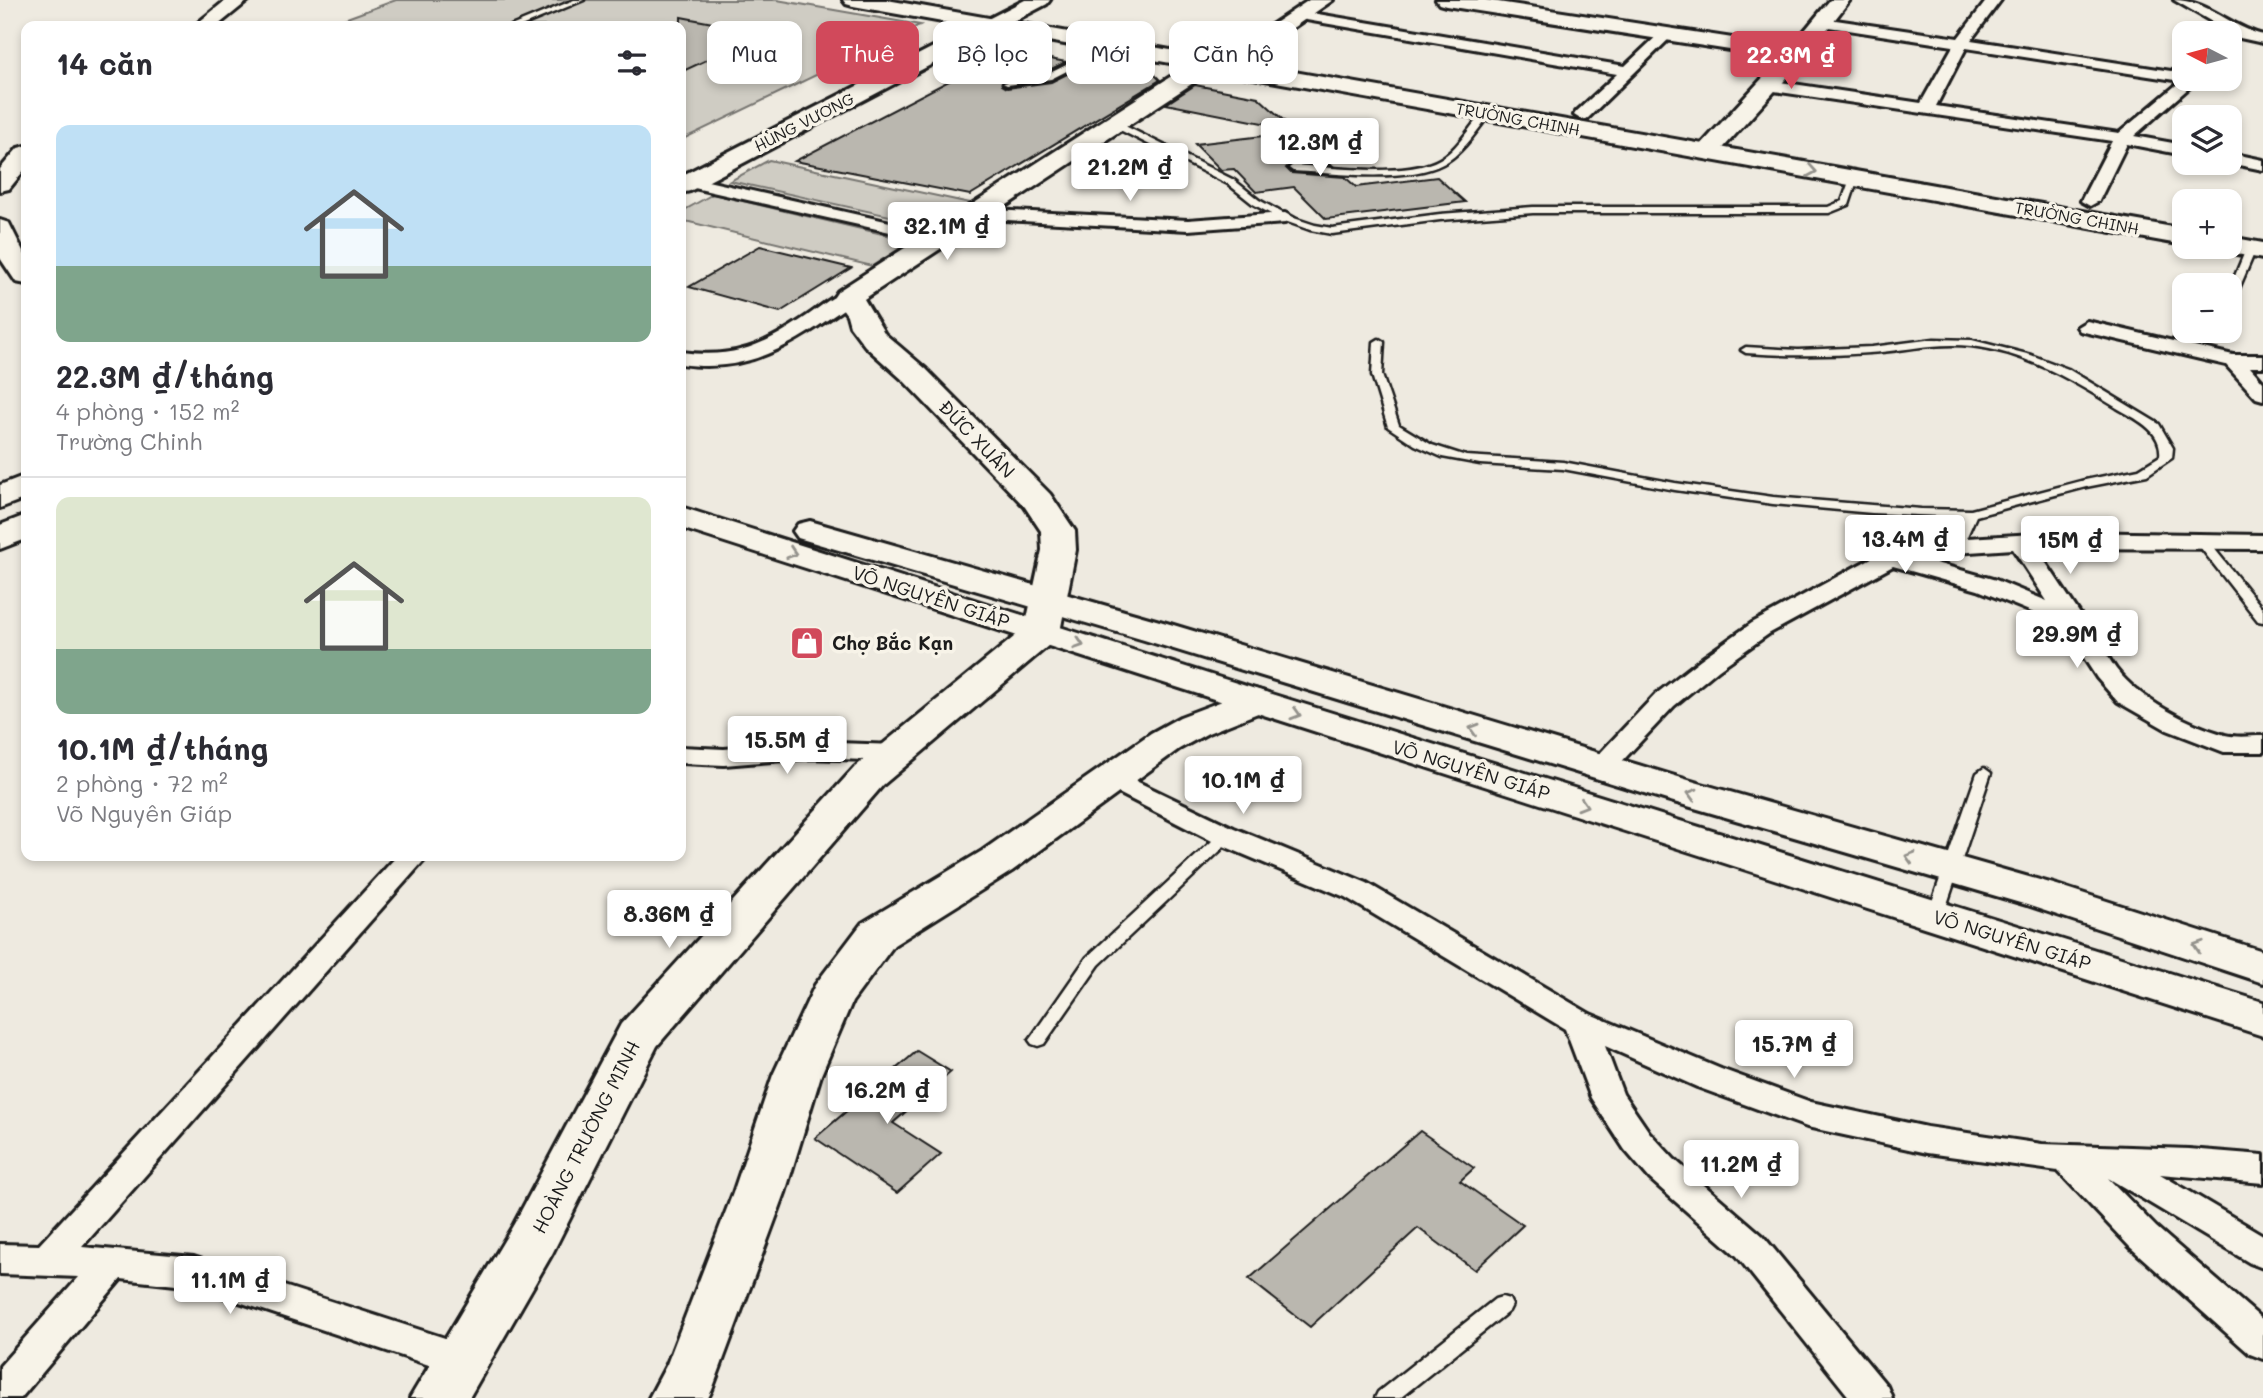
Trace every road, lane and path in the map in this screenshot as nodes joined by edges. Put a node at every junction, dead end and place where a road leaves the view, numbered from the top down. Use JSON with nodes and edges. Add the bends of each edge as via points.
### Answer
{"nodes":[{"id":1,"x":215,"y":0,"type":"edge"},
{"id":2,"x":239,"y":0,"type":"edge"},
{"id":3,"x":580,"y":0,"type":"edge"},
{"id":4,"x":853,"y":0,"type":"edge"},
{"id":5,"x":913,"y":0,"type":"edge"},
{"id":6,"x":1040,"y":0,"type":"edge"},
{"id":7,"x":1323,"y":0,"type":"edge"},
{"id":8,"x":1446,"y":0,"type":"edge"},
{"id":9,"x":1840,"y":0,"type":"edge"},
{"id":10,"x":1994,"y":0,"type":"edge"},
{"id":11,"x":2180,"y":0,"type":"edge"},
{"id":12,"x":973,"y":9,"type":"edge"},
{"id":13,"x":1300,"y":15,"type":"junction"},
{"id":14,"x":2263,"y":19,"type":"edge"},
{"id":15,"x":187,"y":21,"type":"edge"},
{"id":16,"x":211,"y":21,"type":"edge"},
{"id":17,"x":527,"y":21,"type":"edge"},
{"id":18,"x":1000,"y":21,"type":"joint"},
{"id":19,"x":1291,"y":21,"type":"edge"},
{"id":20,"x":1822,"y":22,"type":"junction"},
{"id":21,"x":1052,"y":30,"type":"edge"},
{"id":22,"x":1667,"y":34,"type":"junction"},
{"id":23,"x":2245,"y":35,"type":"junction"},
{"id":24,"x":919,"y":37,"type":"dead end"},
{"id":25,"x":2242,"y":37,"type":"edge"},
{"id":26,"x":2263,"y":38,"type":"edge"},
{"id":27,"x":1962,"y":43,"type":"junction"},
{"id":28,"x":1169,"y":50,"type":"edge"},
{"id":29,"x":1796,"y":54,"type":"junction"},
{"id":30,"x":933,"y":55,"type":"edge"},
{"id":31,"x":1628,"y":71,"type":"junction"},
{"id":32,"x":1298,"y":72,"type":"edge"},
{"id":33,"x":2172,"y":75,"type":"edge"},
{"id":34,"x":1176,"y":84,"type":"edge"},
{"id":35,"x":1767,"y":85,"type":"junction"},
{"id":36,"x":2178,"y":91,"type":"edge"},
{"id":37,"x":1494,"y":107,"type":"junction"},
{"id":38,"x":1926,"y":109,"type":"junction"},
{"id":39,"x":1582,"y":114,"type":"junction"},
{"id":40,"x":1115,"y":124,"type":"junction"},
{"id":41,"x":2122,"y":138,"type":"junction"},
{"id":42,"x":1713,"y":145,"type":"junction"},
{"id":43,"x":2172,"y":148,"type":"edge"},
{"id":44,"x":21,"y":159,"type":"edge"},
{"id":45,"x":2242,"y":161,"type":"edge"},
{"id":46,"x":2263,"y":165,"type":"edge"},
{"id":47,"x":1293,"y":168,"type":"dead end"},
{"id":48,"x":1854,"y":178,"type":"junction"},
{"id":49,"x":686,"y":181,"type":"edge"},
{"id":50,"x":0,"y":184,"type":"edge"},
{"id":51,"x":686,"y":184,"type":"edge"},
{"id":52,"x":2090,"y":201,"type":"junction"},
{"id":53,"x":975,"y":215,"type":"junction"},
{"id":54,"x":2172,"y":215,"type":"edge"},
{"id":55,"x":1285,"y":218,"type":"junction"},
{"id":56,"x":0,"y":228,"type":"edge"},
{"id":57,"x":2172,"y":235,"type":"edge"},
{"id":58,"x":939,"y":238,"type":"junction"},
{"id":59,"x":2252,"y":244,"type":"edge"},
{"id":60,"x":21,"y":270,"type":"edge"},
{"id":61,"x":2240,"y":273,"type":"edge"},
{"id":62,"x":848,"y":297,"type":"junction"},
{"id":63,"x":2087,"y":327,"type":"dead end"},
{"id":64,"x":1379,"y":342,"type":"dead end"},
{"id":65,"x":1746,"y":350,"type":"dead end"},
{"id":66,"x":686,"y":359,"type":"edge"},
{"id":67,"x":2233,"y":361,"type":"junction"},
{"id":68,"x":2263,"y":361,"type":"edge"},
{"id":69,"x":2263,"y":394,"type":"edge"},
{"id":70,"x":21,"y":488,"type":"edge"},
{"id":71,"x":686,"y":494,"type":"edge"},
{"id":72,"x":0,"y":498,"type":"edge"},
{"id":73,"x":1971,"y":514,"type":"junction"},
{"id":74,"x":686,"y":518,"type":"edge"},
{"id":75,"x":21,"y":528,"type":"edge"},
{"id":76,"x":0,"y":539,"type":"edge"},
{"id":77,"x":2201,"y":540,"type":"junction"},
{"id":78,"x":2020,"y":541,"type":"junction"},
{"id":79,"x":2263,"y":542,"type":"edge"},
{"id":80,"x":1958,"y":543,"type":"junction"},
{"id":81,"x":1889,"y":557,"type":"junction"},
{"id":82,"x":1046,"y":617,"type":"junction"},
{"id":83,"x":2263,"y":618,"type":"edge"},
{"id":84,"x":2083,"y":636,"type":"junction"},
{"id":85,"x":1254,"y":701,"type":"junction"},
{"id":86,"x":2263,"y":744,"type":"edge"},
{"id":87,"x":896,"y":753,"type":"junction"},
{"id":88,"x":686,"y":755,"type":"edge"},
{"id":89,"x":1601,"y":767,"type":"junction"},
{"id":90,"x":1984,"y":773,"type":"dead end"},
{"id":91,"x":1113,"y":779,"type":"junction"},
{"id":92,"x":1224,"y":835,"type":"junction"},
{"id":93,"x":408,"y":861,"type":"edge"},
{"id":94,"x":1951,"y":869,"type":"junction"},
{"id":95,"x":1935,"y":916,"type":"junction"},
{"id":96,"x":2263,"y":967,"type":"edge"},
{"id":97,"x":2263,"y":1019,"type":"edge"},
{"id":98,"x":1579,"y":1021,"type":"junction"},
{"id":99,"x":1038,"y":1040,"type":"dead end"},
{"id":100,"x":2067,"y":1158,"type":"junction"},
{"id":101,"x":2105,"y":1159,"type":"junction"},
{"id":102,"x":2263,"y":1169,"type":"edge"},
{"id":103,"x":2263,"y":1253,"type":"edge"},
{"id":104,"x":0,"y":1259,"type":"edge"},
{"id":105,"x":48,"y":1261,"type":"junction"},
{"id":106,"x":113,"y":1263,"type":"junction"},
{"id":107,"x":1502,"y":1305,"type":"dead end"},
{"id":108,"x":2263,"y":1343,"type":"edge"},
{"id":109,"x":462,"y":1360,"type":"junction"},
{"id":110,"x":0,"y":1394,"type":"edge"},
{"id":111,"x":439,"y":1398,"type":"edge"},
{"id":112,"x":678,"y":1398,"type":"edge"},
{"id":113,"x":1385,"y":1398,"type":"edge"},
{"id":114,"x":1873,"y":1398,"type":"edge"}],
"edges":[{"from":1,"to":15,"type":"main road"},
{"from":2,"to":16,"type":"main road"},
{"from":3,"to":17,"type":"lane"},
{"from":4,"to":12,"type":"main road","name":"TRƯỜNG CHINH"},
{"from":5,"to":12,"type":"main road","name":"TRƯỜNG CHINH"},
{"from":6,"to":18,"type":"main road","name":"HÙNG VƯƠNG"},
{"from":7,"to":13,"type":"main road"},
{"from":8,"to":22,"type":"main road"},
{"from":9,"to":20,"type":"main road"},
{"from":10,"to":27,"type":"street"},
{"from":11,"to":23,"type":"street"},
{"from":12,"to":18,"type":"main road","name":"TRƯỜNG CHINH"},
{"from":12,"to":24,"type":"main road"},
{"from":13,"to":19,"type":"main road"},
{"from":13,"to":31,"type":"street"},
{"from":14,"to":23,"type":"street"},
{"from":20,"to":27,"type":"street"},
{"from":20,"to":29,"type":"main road"},
{"from":21,"to":28,"type":"main road","name":"TRƯỜNG CHINH"},
{"from":22,"to":29,"type":"main road"},
{"from":22,"to":31,"type":"street"},
{"from":23,"to":25,"type":"street"},
{"from":23,"to":26,"type":"street"},
{"from":27,"to":33,"type":"street"},
{"from":27,"to":38,"type":"street"},
{"from":29,"to":35,"type":"main road"},
{"from":30,"to":49,"type":"main road","name":"HÙNG VƯƠNG"},
{"from":31,"to":39,"type":"street"},
{"from":32,"to":37,"type":"main road","name":"TRƯỜNG CHINH"},
{"from":34,"to":40,"type":"main road"},
{"from":35,"to":38,"type":"street"},
{"from":35,"to":42,"type":"main road"},
{"from":36,"to":41,"type":"street"},
{"from":37,"to":39,"type":"main road","name":"TRƯỜNG CHINH"},
{"from":37,"to":42,"type":"main road","name":"TRƯỜNG CHINH"},
{"from":37,"to":47,"type":"lane","via":[[1444,161],[1428,168]]},
{"from":38,"to":41,"type":"street"},
{"from":39,"to":42,"type":"main road","name":"TRƯỜNG CHINH"},
{"from":40,"to":53,"type":"main road"},
{"from":40,"to":55,"type":"lane","via":[[1231,182]]},
{"from":41,"to":43,"type":"street"},
{"from":41,"to":52,"type":"street"},
{"from":42,"to":48,"type":"main road","name":"TRƯỜNG CHINH","one_way":true},
{"from":42,"to":52,"type":"main road","name":"TRƯỜNG CHINH"},
{"from":44,"to":50,"type":"main road"},
{"from":45,"to":46,"type":"street"},
{"from":48,"to":55,"type":"lane","via":[[1846,203],[1829,210],[1534,210],[1332,231]]},
{"from":48,"to":57,"type":"main road","name":"TRƯỜNG CHINH"},
{"from":51,"to":58,"type":"street"},
{"from":52,"to":54,"type":"main road","name":"TRƯỜNG CHINH"},
{"from":53,"to":55,"type":"street","via":[[1188,225]]},
{"from":53,"to":58,"type":"main road"},
{"from":56,"to":60,"type":"main road"},
{"from":58,"to":62,"type":"main road"},
{"from":59,"to":61,"type":"lane"},
{"from":62,"to":66,"type":"street","via":[[755,355],[733,360]]},
{"from":62,"to":82,"type":"main road","name":"ĐỨC XUÂN","via":[[874,340],[915,374],[1038,501],[1058,531],[1059,550]]},
{"from":63,"to":67,"type":"street"},
{"from":64,"to":73,"type":"lane","via":[[1377,375],[1394,427],[1444,453],[1465,459],[1561,465],[1641,482],[1836,508]]},
{"from":65,"to":73,"type":"lane","via":[[1823,352],[1972,343],[2026,356],[2064,372],[2154,426],[2167,448],[2165,458],[2143,472]]},
{"from":67,"to":68,"type":"street"},
{"from":67,"to":69,"type":"street"},
{"from":70,"to":72,"type":"main road"},
{"from":71,"to":82,"type":"main road","name":"VÕ NGUYÊN GIÁP"},
{"from":73,"to":80,"type":"lane"},
{"from":74,"to":82,"type":"main road","name":"VÕ NGUYÊN GIÁP","one_way":true},
{"from":75,"to":76,"type":"main road"},
{"from":77,"to":78,"type":"street"},
{"from":77,"to":79,"type":"street"},
{"from":77,"to":83,"type":"lane"},
{"from":78,"to":80,"type":"street"},
{"from":78,"to":84,"type":"street"},
{"from":80,"to":81,"type":"street","via":[[1909,548]]},
{"from":81,"to":84,"type":"street","via":[[1987,584],[2055,613]]},
{"from":81,"to":89,"type":"street","via":[[1760,628],[1710,664],[1665,700]]},
{"from":82,"to":85,"type":"main road","name":"VÕ NGUYÊN GIÁP","one_way":true},
{"from":82,"to":87,"type":"main road","name":"HOÀNG TRƯỜNG MINH"},
{"from":89,"to":82,"type":"main road","name":"VÕ NGUYÊN GIÁP","one_way":true},
{"from":84,"to":86,"type":"street","via":[[2127,696],[2224,744]]},
{"from":85,"to":91,"type":"main road","via":[[1165,741]]},
{"from":85,"to":95,"type":"main road","name":"VÕ NGUYÊN GIÁP","one_way":true},
{"from":87,"to":88,"type":"street","via":[[808,750]]},
{"from":87,"to":109,"type":"main road","name":"HOÀNG TRƯỜNG MINH","via":[[869,776],[638,1036],[533,1239]]},
{"from":94,"to":89,"type":"main road","name":"VÕ NGUYÊN GIÁP","one_way":true},
{"from":90,"to":94,"type":"lane"},
{"from":91,"to":92,"type":"street"},
{"from":91,"to":112,"type":"main road","via":[[997,861],[878,934],[831,997],[797,1075],[697,1360]]},
{"from":92,"to":98,"type":"street","via":[[1356,890]]},
{"from":92,"to":99,"type":"lane","via":[[1093,961]]},
{"from":93,"to":105,"type":"street"},
{"from":94,"to":95,"type":"lane"},
{"from":96,"to":94,"type":"main road","name":"VÕ NGUYÊN GIÁP","one_way":true},
{"from":95,"to":97,"type":"main road","name":"VÕ NGUYÊN GIÁP"},
{"from":98,"to":100,"type":"street","via":[[1709,1078],[1807,1114],[1927,1140]]},
{"from":98,"to":114,"type":"street","via":[[1608,1098],[1637,1141],[1750,1246]]},
{"from":100,"to":101,"type":"street"},
{"from":100,"to":108,"type":"street","via":[[2143,1237]]},
{"from":101,"to":102,"type":"street"},
{"from":101,"to":103,"type":"street"},
{"from":104,"to":105,"type":"street"},
{"from":105,"to":106,"type":"street"},
{"from":106,"to":109,"type":"street","via":[[194,1272]]},
{"from":106,"to":110,"type":"street"},
{"from":107,"to":113,"type":"lane"},
{"from":109,"to":111,"type":"main road","name":"HOÀNG TRƯỜNG MINH"}]}
